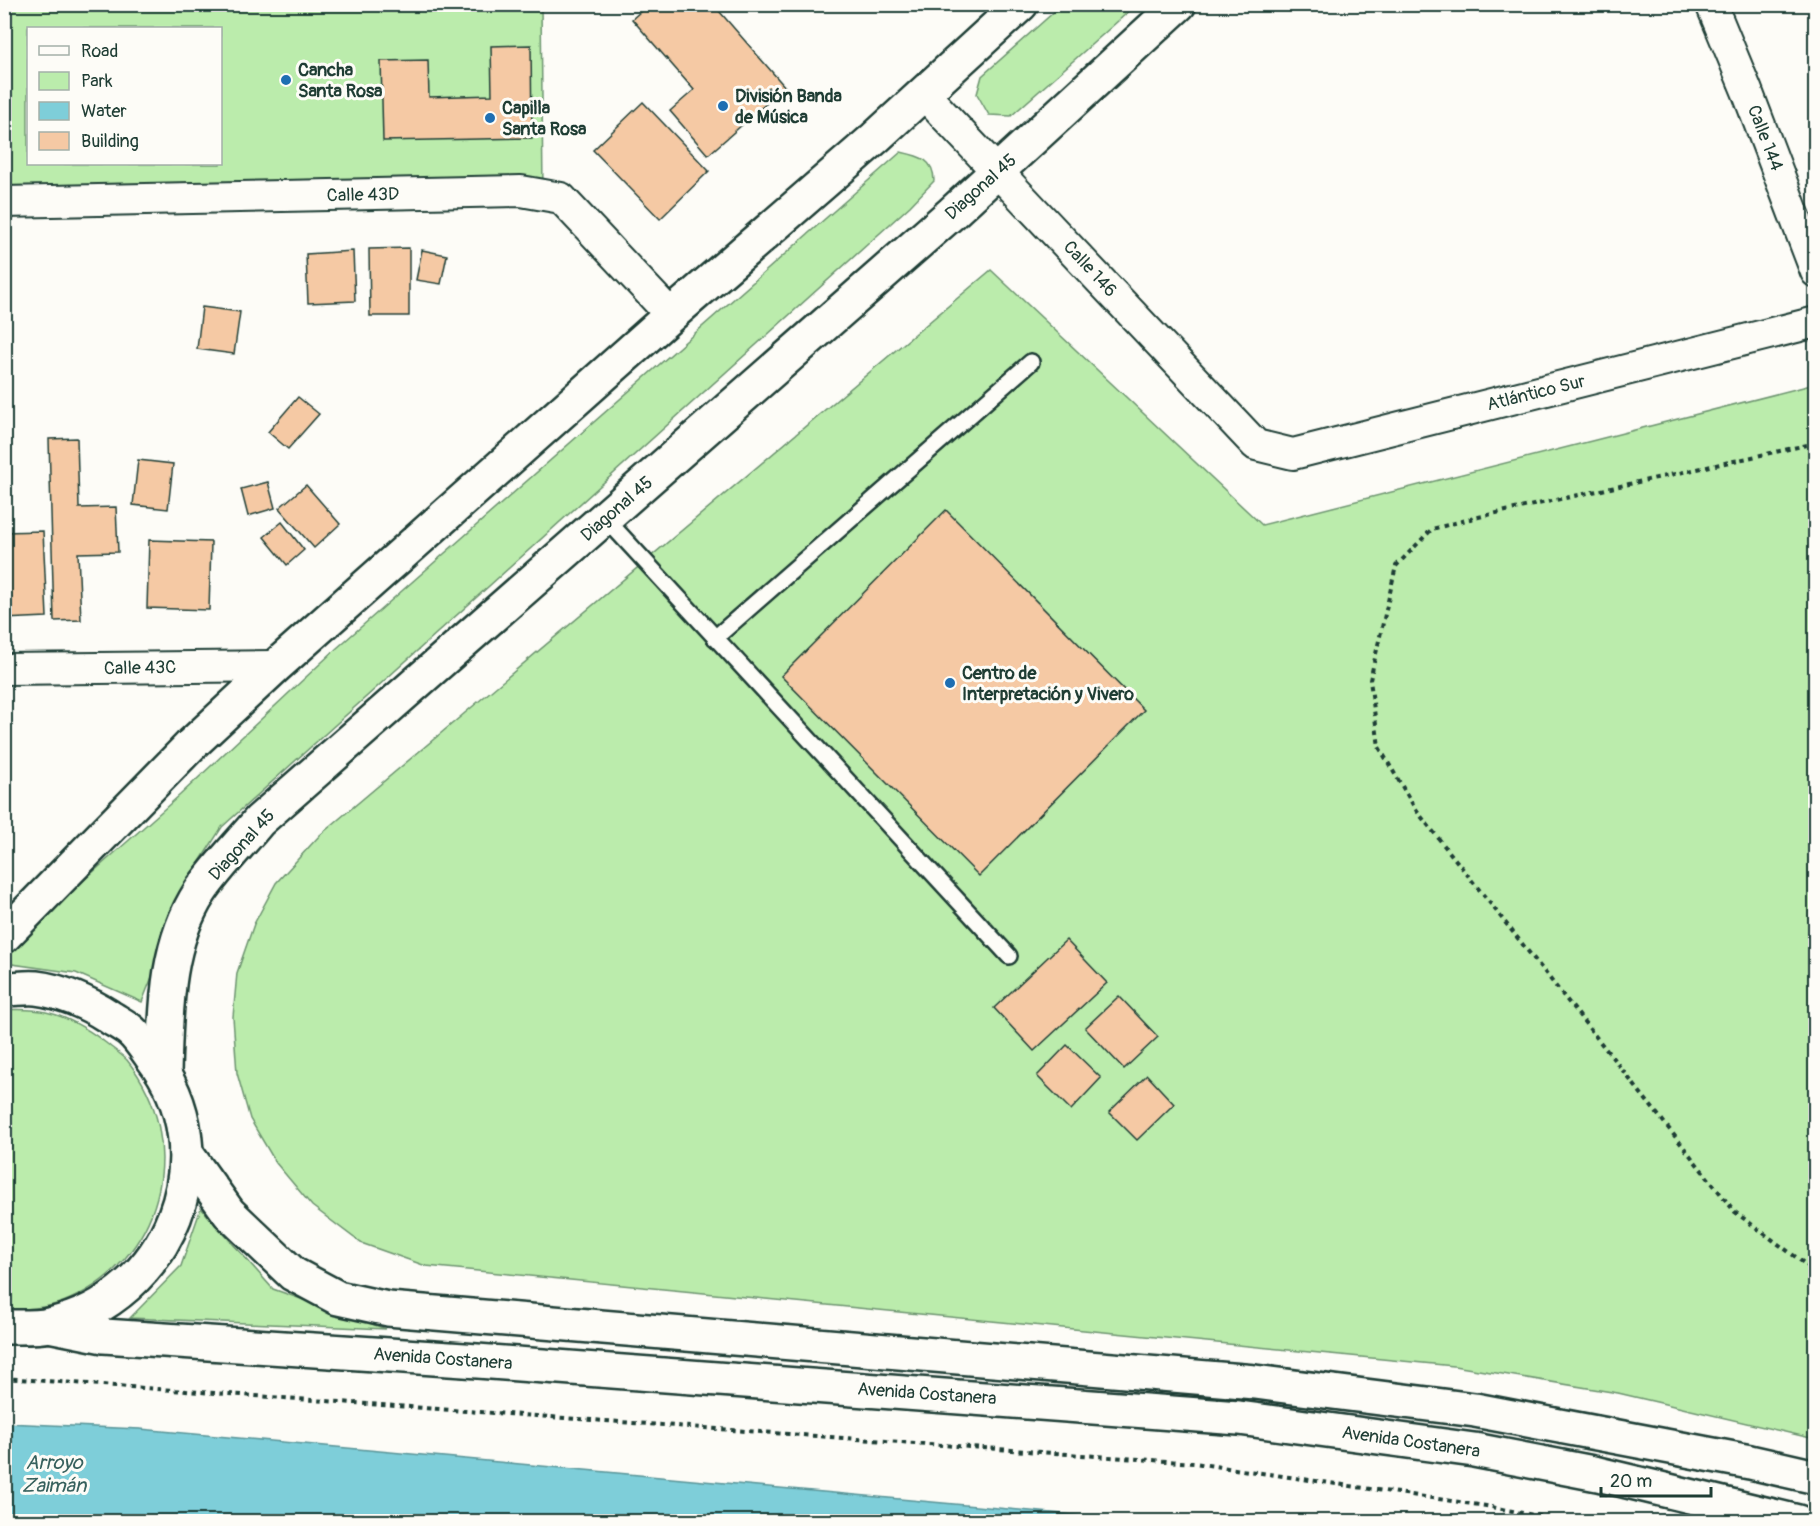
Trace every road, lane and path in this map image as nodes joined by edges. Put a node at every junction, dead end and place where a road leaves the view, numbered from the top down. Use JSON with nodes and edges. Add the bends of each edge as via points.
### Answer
{"nodes":[{"id":1,"x":1021,"y":4,"type":"edge"},
{"id":2,"x":1179,"y":4,"type":"edge"},
{"id":3,"x":1711,"y":4,"type":"edge"},
{"id":4,"x":923,"y":93,"type":"junction"},
{"id":5,"x":998,"y":172,"type":"junction"},
{"id":6,"x":4,"y":202,"type":"edge"},
{"id":7,"x":1815,"y":272,"type":"edge"},
{"id":8,"x":671,"y":315,"type":"junction"},
{"id":9,"x":1815,"y":322,"type":"edge"},
{"id":10,"x":1031,"y":362,"type":"dead end"},
{"id":11,"x":1815,"y":443,"type":"edge"},
{"id":12,"x":1256,"y":445,"type":"joint"},
{"id":13,"x":606,"y":519,"type":"junction"},
{"id":14,"x":715,"y":638,"type":"junction"},
{"id":15,"x":276,"y":666,"type":"junction"},
{"id":16,"x":4,"y":669,"type":"edge"},
{"id":17,"x":4,"y":936,"type":"edge"},
{"id":18,"x":1009,"y":956,"type":"dead end"},
{"id":19,"x":4,"y":989,"type":"edge"},
{"id":20,"x":164,"y":1073,"type":"junction"},
{"id":21,"x":186,"y":1153,"type":"junction"},
{"id":22,"x":1815,"y":1272,"type":"edge"},
{"id":23,"x":49,"y":1325,"type":"junction"},
{"id":24,"x":4,"y":1327,"type":"edge"},
{"id":25,"x":4,"y":1378,"type":"edge"},
{"id":26,"x":1815,"y":1478,"type":"edge"},
{"id":27,"x":1570,"y":1521,"type":"edge"},
{"id":28,"x":1798,"y":1521,"type":"edge"}],
"edges":[{"from":1,"to":4,"type":"main road"},
{"from":2,"to":5,"type":"main road","name":"Diagonal 45"},
{"from":3,"to":7,"type":"street","name":"Calle 144","via":[[1748,91]]},
{"from":4,"to":5,"type":"street","name":"Calle 146"},
{"from":4,"to":8,"type":"main road"},
{"from":5,"to":12,"type":"street","name":"Calle 146"},
{"from":5,"to":13,"type":"main road","name":"Diagonal 45"},
{"from":6,"to":8,"type":"street","name":"Calle 43D","via":[[521,191],[561,198]]},
{"from":8,"to":15,"type":"main road"},
{"from":9,"to":12,"type":"street","name":"Atlántico Sur","via":[[1293,454]]},
{"from":10,"to":14,"type":"lane"},
{"from":11,"to":22,"type":"path","via":[[1432,530],[1396,566],[1371,680],[1378,747],[1416,810],[1735,1212]]},
{"from":13,"to":14,"type":"lane"},
{"from":13,"to":20,"type":"main road","name":"Diagonal 45","via":[[259,821],[200,892],[177,941],[167,1000]]},
{"from":14,"to":18,"type":"lane"},
{"from":15,"to":16,"type":"street","name":"Calle 43C"},
{"from":15,"to":17,"type":"main road","via":[[190,746]]},
{"from":19,"to":20,"type":"main road","via":[[37,988],[87,1002],[132,1032]]},
{"from":20,"to":21,"type":"main road","via":[[180,1112]]},
{"from":21,"to":23,"type":"main road","via":[[183,1193],[170,1230],[149,1264],[112,1298],[87,1313]]},
{"from":21,"to":26,"type":"main road","via":[[229,1213],[293,1274],[338,1298],[388,1309],[1255,1382],[1475,1410]]},
{"from":23,"to":24,"type":"main road"},
{"from":23,"to":28,"type":"main road","name":"Avenida Costanera","via":[[104,1336],[1239,1418],[1474,1450]]},
{"from":25,"to":27,"type":"path","via":[[1194,1463]]}]}
